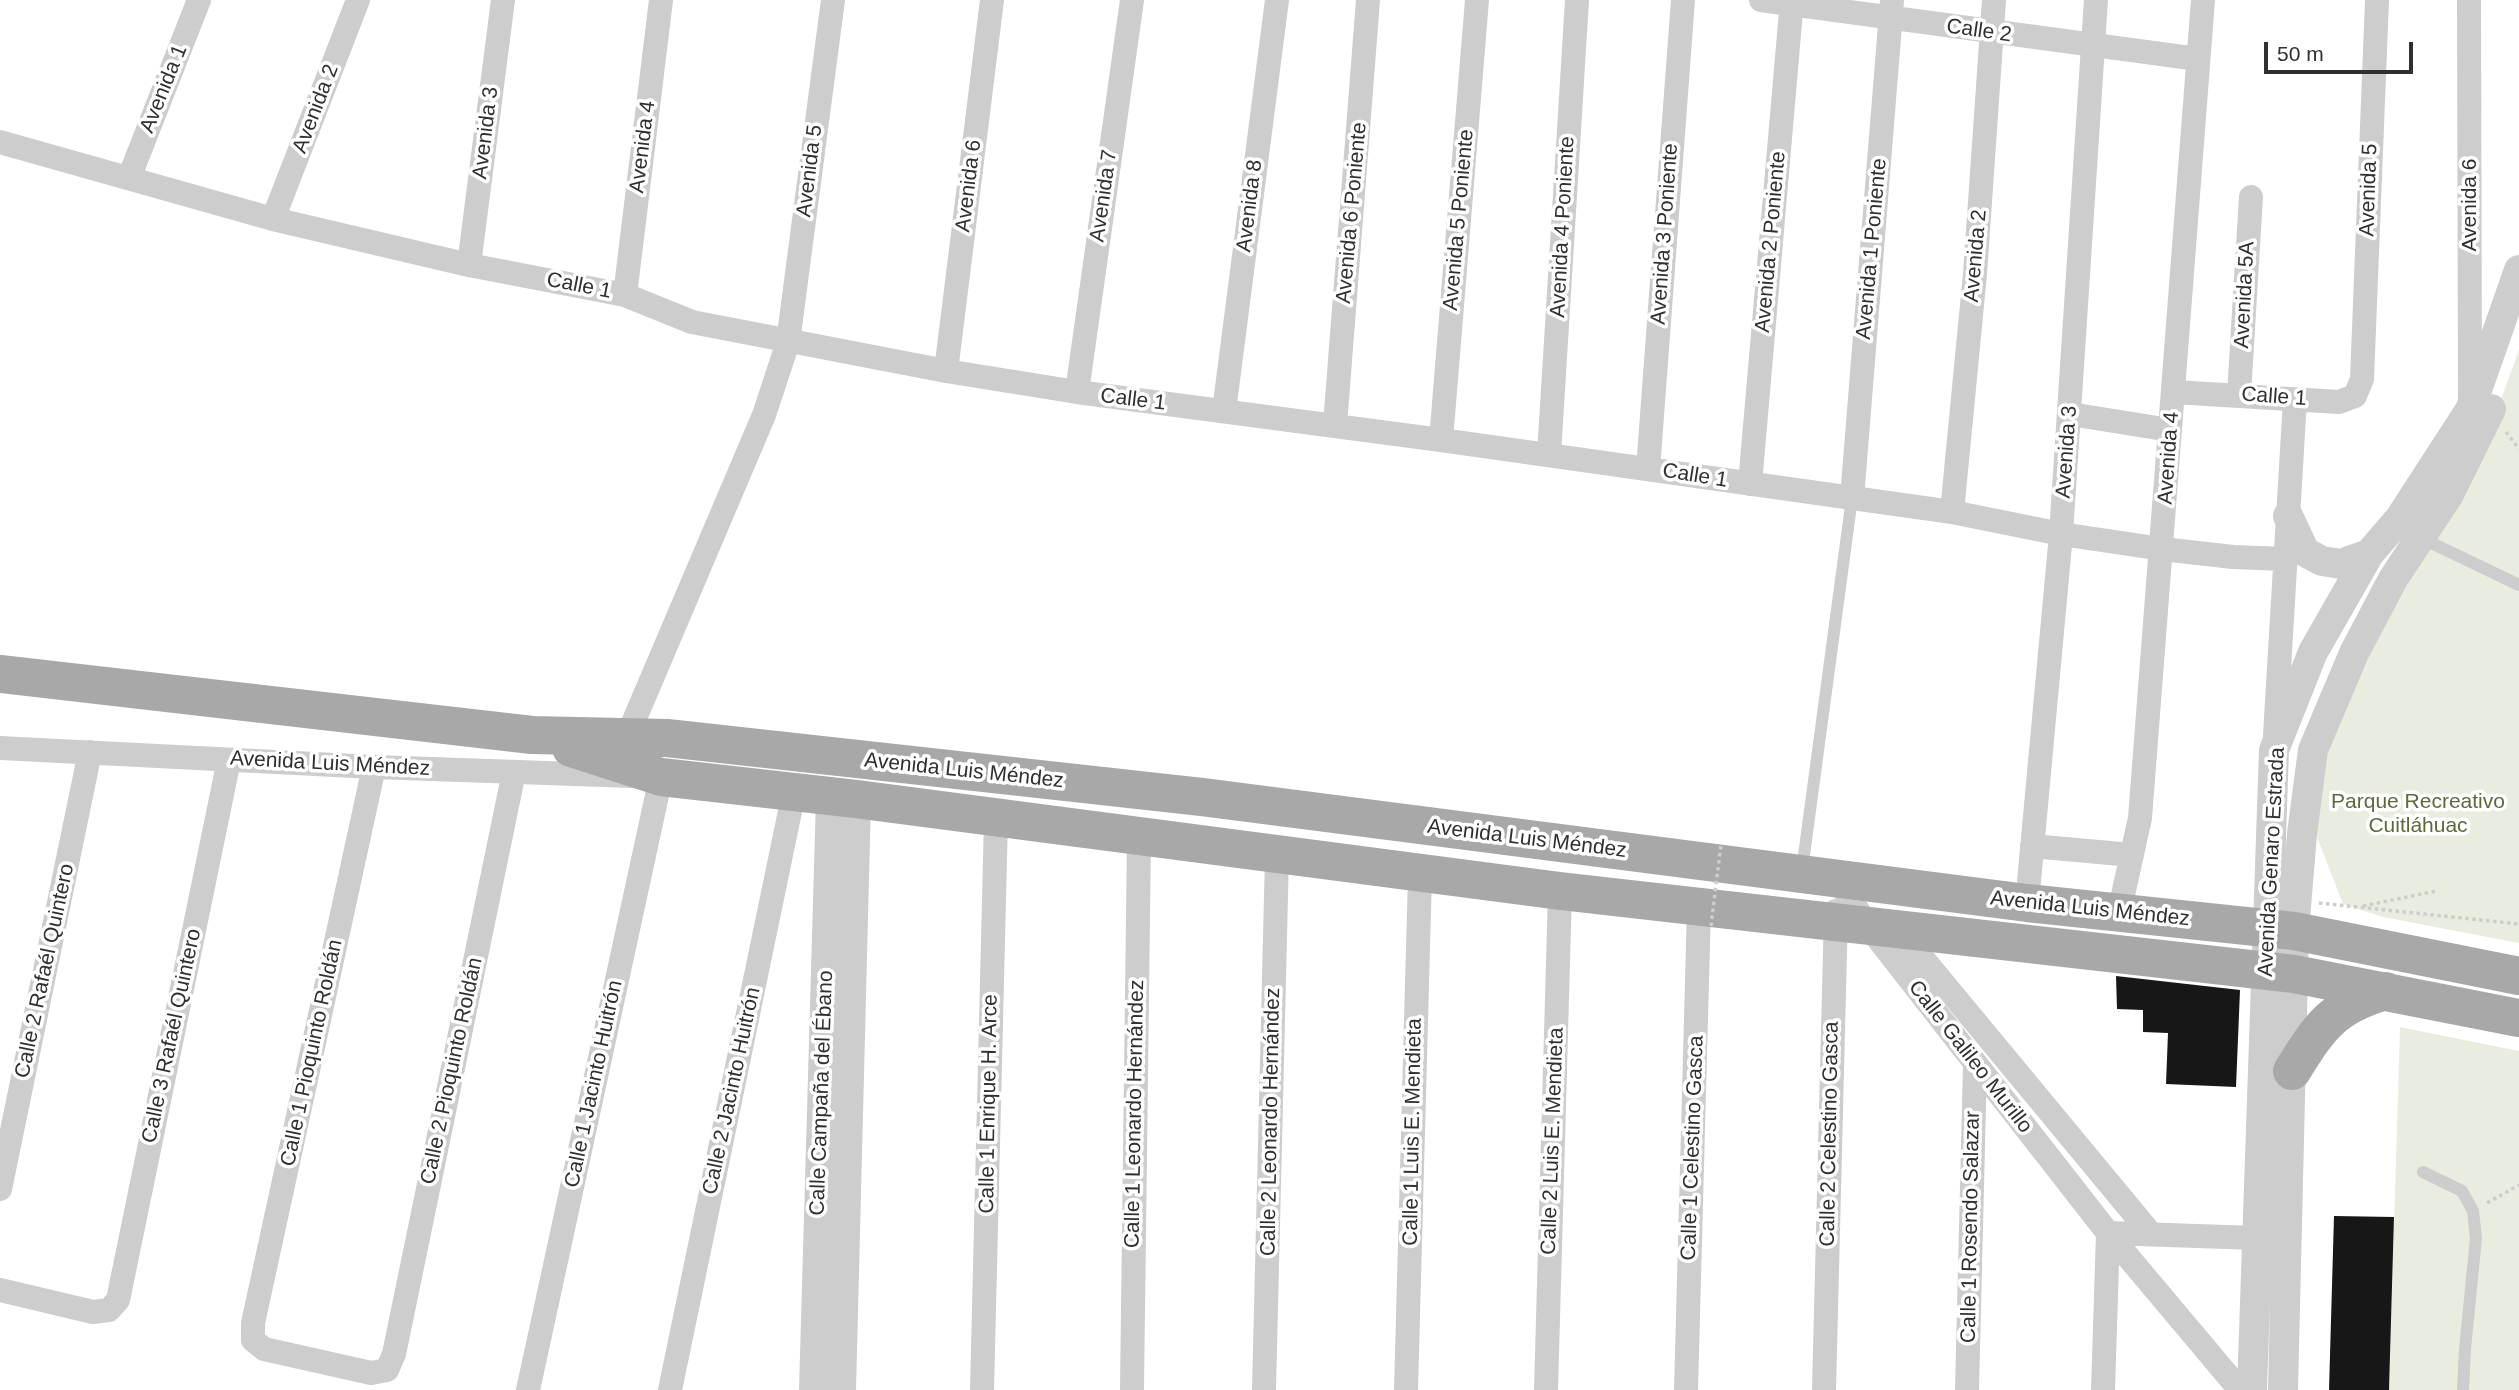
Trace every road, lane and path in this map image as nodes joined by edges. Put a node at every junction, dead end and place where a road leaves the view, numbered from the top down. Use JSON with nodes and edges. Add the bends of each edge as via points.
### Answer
{"nodes":[{"id":1,"x":199,"y":0,"type":"edge"},
{"id":2,"x":358,"y":0,"type":"edge"},
{"id":3,"x":503,"y":0,"type":"edge"},
{"id":4,"x":662,"y":0,"type":"edge"},
{"id":5,"x":833,"y":0,"type":"edge"},
{"id":6,"x":992,"y":0,"type":"edge"},
{"id":7,"x":1132,"y":0,"type":"edge"},
{"id":8,"x":1277,"y":0,"type":"edge"},
{"id":9,"x":1368,"y":0,"type":"edge"},
{"id":10,"x":1477,"y":0,"type":"edge"},
{"id":11,"x":1577,"y":0,"type":"edge"},
{"id":12,"x":1683,"y":0,"type":"edge"},
{"id":13,"x":1761,"y":0,"type":"edge"},
{"id":14,"x":1994,"y":0,"type":"edge"},
{"id":15,"x":2096,"y":0,"type":"edge"},
{"id":16,"x":2203,"y":0,"type":"edge"},
{"id":17,"x":2377,"y":0,"type":"edge"},
{"id":18,"x":2469,"y":0,"type":"edge"},
{"id":19,"x":1791,"y":2,"type":"edge"},
{"id":20,"x":1892,"y":9,"type":"edge"},
{"id":21,"x":1992,"y":32,"type":"junction"},
{"id":22,"x":2092,"y":46,"type":"junction"},
{"id":23,"x":2198,"y":59,"type":"junction"},
{"id":24,"x":0,"y":142,"type":"edge"},
{"id":25,"x":129,"y":178,"type":"junction"},
{"id":26,"x":2251,"y":197,"type":"dead end"},
{"id":27,"x":273,"y":219,"type":"junction"},
{"id":28,"x":468,"y":265,"type":"junction"},
{"id":29,"x":2519,"y":270,"type":"edge"},
{"id":30,"x":625,"y":295,"type":"junction"},
{"id":31,"x":2519,"y":329,"type":"edge"},
{"id":32,"x":788,"y":342,"type":"junction"},
{"id":33,"x":946,"y":371,"type":"junction"},
{"id":34,"x":2362,"y":379,"type":"joint"},
{"id":35,"x":1077,"y":392,"type":"junction"},
{"id":36,"x":2174,"y":392,"type":"junction"},
{"id":37,"x":2239,"y":394,"type":"junction"},
{"id":38,"x":2295,"y":400,"type":"junction"},
{"id":39,"x":1224,"y":411,"type":"junction"},
{"id":40,"x":2470,"y":411,"type":"junction"},
{"id":41,"x":2070,"y":414,"type":"junction"},
{"id":42,"x":1335,"y":425,"type":"junction"},
{"id":43,"x":2170,"y":430,"type":"junction"},
{"id":44,"x":1441,"y":440,"type":"junction"},
{"id":45,"x":1549,"y":454,"type":"junction"},
{"id":46,"x":1648,"y":469,"type":"junction"},
{"id":47,"x":1750,"y":484,"type":"junction"},
{"id":48,"x":1852,"y":498,"type":"junction"},
{"id":49,"x":1952,"y":512,"type":"junction"},
{"id":50,"x":2288,"y":516,"type":"junction"},
{"id":51,"x":2061,"y":534,"type":"junction"},
{"id":52,"x":2420,"y":538,"type":"junction"},
{"id":53,"x":2162,"y":549,"type":"junction"},
{"id":54,"x":2369,"y":554,"type":"junction"},
{"id":55,"x":2285,"y":559,"type":"junction"},
{"id":56,"x":2519,"y":585,"type":"edge"},
{"id":57,"x":0,"y":674,"type":"edge"},
{"id":58,"x":532,"y":735,"type":"junction"},
{"id":59,"x":627,"y":737,"type":"junction"},
{"id":60,"x":0,"y":748,"type":"edge"},
{"id":61,"x":2274,"y":750,"type":"junction"},
{"id":62,"x":90,"y":752,"type":"junction"},
{"id":63,"x":229,"y":760,"type":"junction"},
{"id":64,"x":374,"y":767,"type":"junction"},
{"id":65,"x":514,"y":772,"type":"junction"},
{"id":66,"x":661,"y":777,"type":"junction"},
{"id":67,"x":827,"y":796,"type":"junction"},
{"id":68,"x":996,"y":818,"type":"junction"},
{"id":69,"x":1139,"y":838,"type":"junction"},
{"id":70,"x":1721,"y":844,"type":"dead end"},
{"id":71,"x":2032,"y":846,"type":"junction"},
{"id":72,"x":1277,"y":855,"type":"junction"},
{"id":73,"x":2132,"y":855,"type":"junction"},
{"id":74,"x":1420,"y":874,"type":"junction"},
{"id":75,"x":1819,"y":876,"type":"junction"},
{"id":76,"x":1560,"y":891,"type":"junction"},
{"id":77,"x":2436,"y":891,"type":"dead end"},
{"id":78,"x":2027,"y":903,"type":"junction"},
{"id":79,"x":2361,"y":907,"type":"junction"},
{"id":80,"x":2119,"y":913,"type":"junction"},
{"id":81,"x":1705,"y":916,"type":"junction"},
{"id":82,"x":2286,"y":921,"type":"junction"},
{"id":83,"x":2519,"y":924,"type":"edge"},
{"id":84,"x":1868,"y":927,"type":"junction"},
{"id":85,"x":2280,"y":972,"type":"junction"},
{"id":86,"x":2519,"y":976,"type":"edge"},
{"id":87,"x":2386,"y":991,"type":"junction"},
{"id":88,"x":2519,"y":1018,"type":"edge"},
{"id":89,"x":1975,"y":1065,"type":"junction"},
{"id":90,"x":2292,"y":1071,"type":"junction"},
{"id":91,"x":2423,"y":1172,"type":"dead end"},
{"id":92,"x":2519,"y":1185,"type":"edge"},
{"id":93,"x":0,"y":1189,"type":"edge"},
{"id":94,"x":2473,"y":1211,"type":"junction"},
{"id":95,"x":2108,"y":1233,"type":"junction"},
{"id":96,"x":2151,"y":1234,"type":"junction"},
{"id":97,"x":2256,"y":1238,"type":"junction"},
{"id":98,"x":0,"y":1290,"type":"edge"},
{"id":99,"x":387,"y":1370,"type":"joint"},
{"id":100,"x":528,"y":1390,"type":"edge"},
{"id":101,"x":670,"y":1390,"type":"edge"},
{"id":102,"x":814,"y":1390,"type":"edge"},
{"id":103,"x":841,"y":1390,"type":"edge"},
{"id":104,"x":982,"y":1390,"type":"edge"},
{"id":105,"x":1132,"y":1390,"type":"edge"},
{"id":106,"x":1264,"y":1390,"type":"edge"},
{"id":107,"x":1406,"y":1390,"type":"edge"},
{"id":108,"x":1546,"y":1390,"type":"edge"},
{"id":109,"x":1686,"y":1390,"type":"edge"},
{"id":110,"x":1824,"y":1390,"type":"edge"},
{"id":111,"x":1967,"y":1390,"type":"edge"},
{"id":112,"x":2103,"y":1390,"type":"edge"},
{"id":113,"x":2240,"y":1390,"type":"edge"},
{"id":114,"x":2252,"y":1390,"type":"edge"},
{"id":115,"x":2283,"y":1390,"type":"edge"},
{"id":116,"x":2463,"y":1390,"type":"edge"}],
"edges":[{"from":1,"to":25,"type":"street","name":"Avenida 1"},
{"from":2,"to":27,"type":"street","name":"Avenida 2"},
{"from":3,"to":28,"type":"street","name":"Avenida 3"},
{"from":4,"to":30,"type":"street","name":"Avenida 4"},
{"from":5,"to":32,"type":"street","name":"Avenida 5"},
{"from":6,"to":33,"type":"street","name":"Avenida 6"},
{"from":7,"to":35,"type":"street","name":"Avenida 7"},
{"from":8,"to":39,"type":"street","name":"Avenida 8"},
{"from":9,"to":42,"type":"street","name":"Avenida 6 Poniente"},
{"from":10,"to":44,"type":"street","name":"Avenida 5 Poniente"},
{"from":11,"to":45,"type":"street","name":"Avenida 4 Poniente"},
{"from":12,"to":46,"type":"street","name":"Avenida 3 Poniente"},
{"from":13,"to":19,"type":"street","name":"Calle 2"},
{"from":14,"to":21,"type":"street","name":"Avenida 2"},
{"from":15,"to":22,"type":"street","name":"Avenida 3"},
{"from":16,"to":23,"type":"street","name":"Avenida 4"},
{"from":17,"to":34,"type":"street","name":"Avenida 5"},
{"from":18,"to":40,"type":"street","name":"Avenida 6"},
{"from":19,"to":20,"type":"street","name":"Calle 2"},
{"from":19,"to":47,"type":"street","name":"Avenida 2 Poniente"},
{"from":20,"to":21,"type":"street","name":"Calle 2"},
{"from":20,"to":48,"type":"street","name":"Avenida 1 Poniente"},
{"from":21,"to":22,"type":"street","name":"Calle 2"},
{"from":21,"to":49,"type":"street","name":"Avenida 2"},
{"from":22,"to":23,"type":"street","name":"Calle 2"},
{"from":22,"to":41,"type":"street","name":"Avenida 3"},
{"from":23,"to":36,"type":"street","name":"Avenida 4"},
{"from":24,"to":25,"type":"street","name":"Calle 1"},
{"from":25,"to":27,"type":"street","name":"Calle 1"},
{"from":26,"to":37,"type":"street","name":"Avenida 5A"},
{"from":27,"to":28,"type":"street","name":"Calle 1"},
{"from":28,"to":30,"type":"street","name":"Calle 1"},
{"from":29,"to":40,"type":"street","name":"Avenida Genaro Estrada"},
{"from":30,"to":32,"type":"street","name":"Calle 1","via":[[692,322]]},
{"from":31,"to":52,"type":"street","name":"Avenida Genaro Estrada","via":[[2490,411],[2448,496]]},
{"from":32,"to":33,"type":"street","name":"Calle 1"},
{"from":32,"to":59,"type":"street","name":"Avenida 5","via":[[764,415]]},
{"from":33,"to":35,"type":"street","name":"Calle 1"},
{"from":34,"to":38,"type":"street","name":"Calle 1","via":[[2355,396],[2339,401]]},
{"from":35,"to":39,"type":"street","name":"Calle 1"},
{"from":36,"to":37,"type":"street","name":"Calle 1"},
{"from":36,"to":43,"type":"street","name":"Avenida 4"},
{"from":37,"to":38,"type":"street","name":"Calle 1"},
{"from":38,"to":50,"type":"street"},
{"from":39,"to":42,"type":"street","name":"Calle 1"},
{"from":40,"to":54,"type":"street","name":"Avenida Genaro Estrada","via":[[2400,519]]},
{"from":41,"to":43,"type":"street"},
{"from":41,"to":51,"type":"street","name":"Avenida 3"},
{"from":42,"to":44,"type":"street","name":"Calle 1"},
{"from":43,"to":53,"type":"street","name":"Avenida 4"},
{"from":44,"to":45,"type":"street","name":"Calle 1"},
{"from":45,"to":46,"type":"street","name":"Calle 1"},
{"from":46,"to":47,"type":"street","name":"Calle 1"},
{"from":47,"to":48,"type":"street","name":"Calle 1"},
{"from":48,"to":49,"type":"street","name":"Calle 1"},
{"from":48,"to":75,"type":"lane"},
{"from":49,"to":51,"type":"street","name":"Calle 1"},
{"from":50,"to":54,"type":"street","via":[[2305,552],[2322,562],[2341,564]]},
{"from":50,"to":55,"type":"street"},
{"from":51,"to":53,"type":"street","name":"Calle 1"},
{"from":51,"to":71,"type":"street","name":"Avenida 3"},
{"from":52,"to":56,"type":"lane"},
{"from":52,"to":82,"type":"street","name":"Avenida Genaro Estrada","via":[[2354,653],[2313,750]]},
{"from":53,"to":55,"type":"street","name":"Calle 1"},
{"from":53,"to":73,"type":"street","name":"Avenida 4","via":[[2140,818]]},
{"from":54,"to":61,"type":"street","name":"Avenida Genaro Estrada","via":[[2313,652]]},
{"from":55,"to":61,"type":"street"},
{"from":57,"to":58,"type":"main road","name":"Avenida Luis Méndez"},
{"from":58,"to":59,"type":"main road","name":"Avenida Luis Méndez"},
{"from":58,"to":66,"type":"main road","name":"Avenida Luis Méndez"},
{"from":59,"to":75,"type":"main road","name":"Avenida Luis Méndez","via":[[1202,797]]},
{"from":60,"to":62,"type":"street","name":"Avenida Luis Méndez"},
{"from":61,"to":82,"type":"street","name":"Avenida Genaro Estrada"},
{"from":62,"to":63,"type":"street","name":"Avenida Luis Méndez"},
{"from":62,"to":93,"type":"street","name":"Calle 2 Rafaél Quintero"},
{"from":63,"to":64,"type":"street","name":"Avenida Luis Méndez"},
{"from":63,"to":98,"type":"street","name":"Calle 3 Rafaél Quintero","via":[[118,1300],[109,1310],[93,1312]]},
{"from":64,"to":65,"type":"street","name":"Avenida Luis Méndez"},
{"from":64,"to":99,"type":"street","name":"Calle 1 Pioquinto Roldán","via":[[253,1323],[253,1340],[264,1349],[371,1373]]},
{"from":65,"to":66,"type":"street","name":"Avenida Luis Méndez"},
{"from":65,"to":99,"type":"street","name":"Calle 2 Pioquinto Roldán","via":[[394,1354]]},
{"from":66,"to":67,"type":"main road","name":"Avenida Luis Méndez"},
{"from":66,"to":100,"type":"street","name":"Calle 1 Jacinto Huitrón"},
{"from":67,"to":68,"type":"main road","name":"Avenida Luis Méndez"},
{"from":67,"to":101,"type":"street","name":"Calle 2 Jacinto Huitrón"},
{"from":67,"to":102,"type":"street","name":"Calle Campaña del Ébano"},
{"from":67,"to":103,"type":"street","name":"Calle Campaña del Ébano"},
{"from":68,"to":69,"type":"main road","name":"Avenida Luis Méndez"},
{"from":68,"to":104,"type":"street","name":"Calle 1 Enrique H. Arce"},
{"from":69,"to":72,"type":"main road","name":"Avenida Luis Méndez"},
{"from":69,"to":105,"type":"street","name":"Calle 1 Leonardo Hernández"},
{"from":70,"to":81,"type":"path","bridge":true},
{"from":71,"to":73,"type":"street"},
{"from":71,"to":78,"type":"street","name":"Avenida 3"},
{"from":72,"to":74,"type":"main road","name":"Avenida Luis Méndez"},
{"from":72,"to":106,"type":"street","name":"Calle 2 Leonardo Hernández"},
{"from":73,"to":80,"type":"street","name":"Avenida 4"},
{"from":74,"to":76,"type":"main road","name":"Avenida Luis Méndez"},
{"from":74,"to":107,"type":"street","name":"Calle 1 Luis E. Mendieta"},
{"from":75,"to":78,"type":"main road","name":"Avenida Luis Méndez"},
{"from":75,"to":84,"type":"street","name":"Calle 2 Celestino Gasca"},
{"from":75,"to":84,"type":"street","name":"Calle Galileo Murillo"},
{"from":76,"to":81,"type":"main road","name":"Avenida Luis Méndez"},
{"from":76,"to":108,"type":"street","name":"Calle 2 Luis E. Mendieta"},
{"from":77,"to":79,"type":"path"},
{"from":78,"to":80,"type":"main road","name":"Avenida Luis Méndez"},
{"from":79,"to":82,"type":"path","via":[[2326,903]]},
{"from":79,"to":83,"type":"path"},
{"from":80,"to":82,"type":"main road","name":"Avenida Luis Méndez"},
{"from":81,"to":84,"type":"main road","name":"Avenida Luis Méndez"},
{"from":81,"to":109,"type":"street","name":"Calle 1 Celestino Gasca"},
{"from":82,"to":85,"type":"street","name":"Avenida Genaro Estrada"},
{"from":82,"to":86,"type":"main road","name":"Avenida Luis Méndez"},
{"from":84,"to":85,"type":"main road","name":"Avenida Luis Méndez"},
{"from":84,"to":89,"type":"street","name":"Calle Galileo Murillo"},
{"from":84,"to":96,"type":"street","name":"Calle Galileo Murillo"},
{"from":84,"to":110,"type":"street","name":"Calle 2 Celestino Gasca"},
{"from":85,"to":87,"type":"main road","name":"Avenida Luis Méndez"},
{"from":85,"to":90,"type":"street","name":"Avenida Genaro Estrada"},
{"from":85,"to":97,"type":"street","name":"Avenida Genaro Estrada"},
{"from":87,"to":88,"type":"main road","name":"Avenida Luis Méndez"},
{"from":87,"to":90,"type":"main road","via":[[2334,1013]]},
{"from":89,"to":95,"type":"street","name":"Calle Galileo Murillo"},
{"from":89,"to":111,"type":"street","name":"Calle 1 Rosendo Salazar"},
{"from":90,"to":115,"type":"street","name":"Avenida Genaro Estrada"},
{"from":91,"to":94,"type":"lane","via":[[2462,1191]]},
{"from":92,"to":94,"type":"path"},
{"from":94,"to":116,"type":"lane","via":[[2476,1238]]},
{"from":95,"to":96,"type":"street"},
{"from":95,"to":112,"type":"street"},
{"from":95,"to":113,"type":"street","name":"Calle Galileo Murillo"},
{"from":96,"to":97,"type":"street"},
{"from":97,"to":114,"type":"street","name":"Avenida Genaro Estrada"}]}
